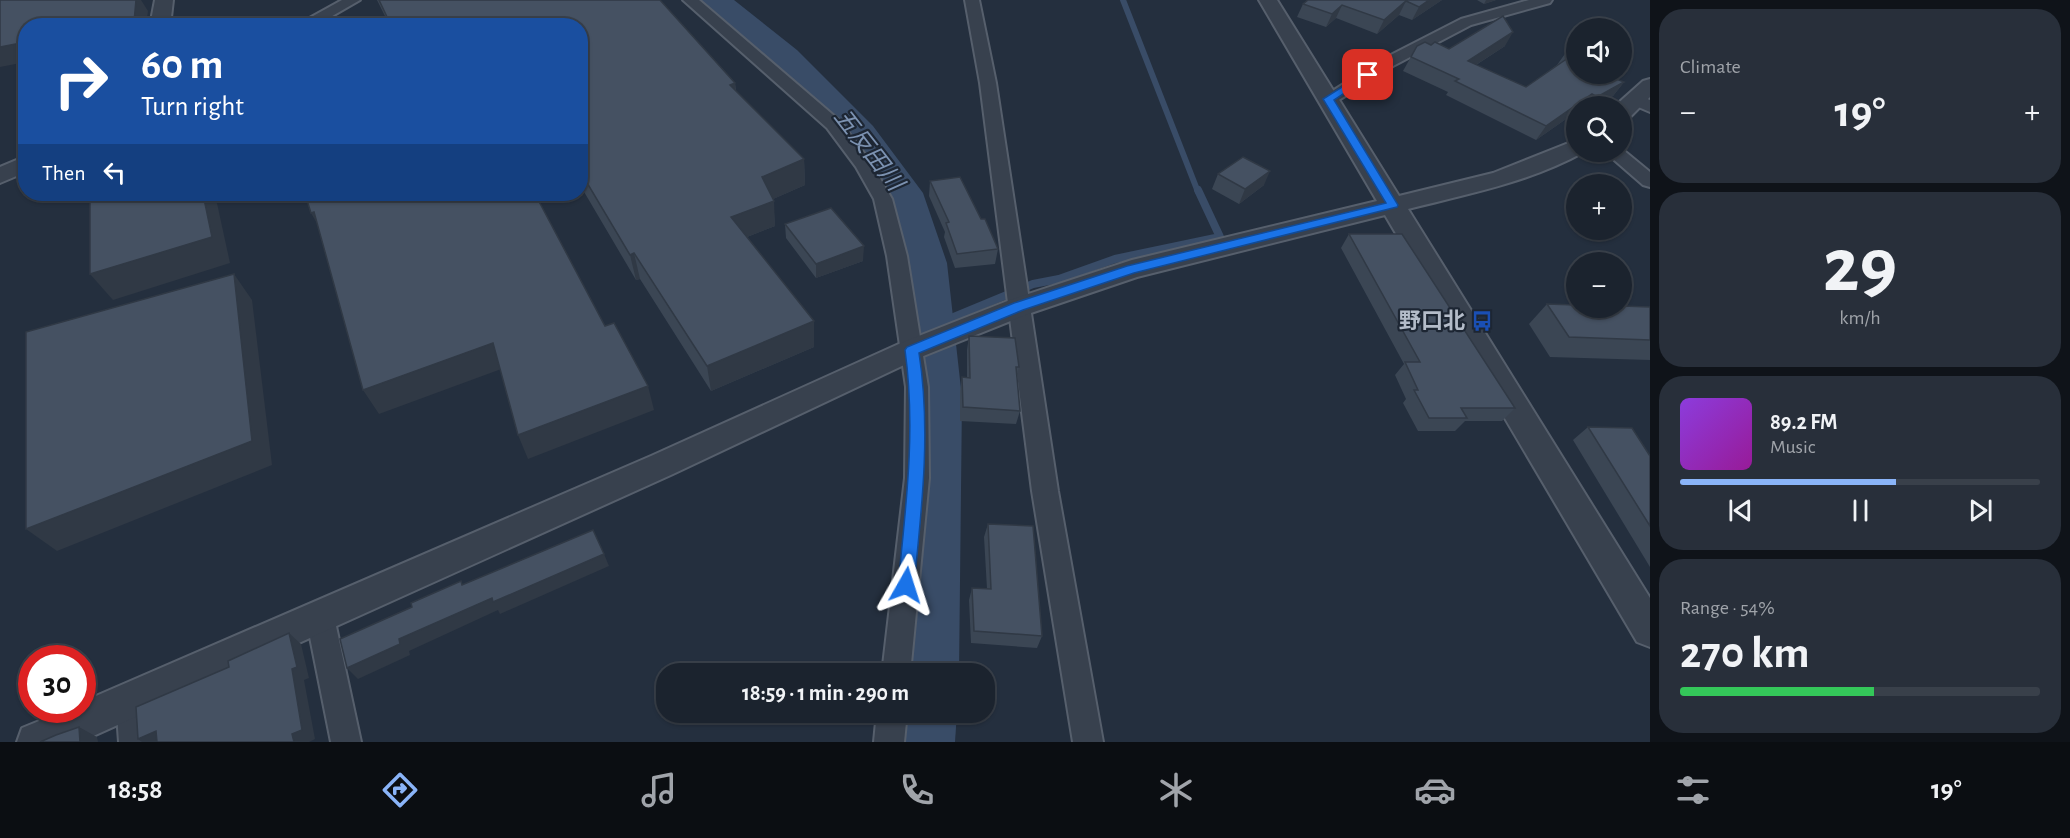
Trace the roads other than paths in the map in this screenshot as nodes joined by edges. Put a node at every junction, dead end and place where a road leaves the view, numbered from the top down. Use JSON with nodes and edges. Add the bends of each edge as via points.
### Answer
{"nodes":[{"id":1,"x":164,"y":0,"type":"edge"},
{"id":2,"x":353,"y":0,"type":"edge"},
{"id":3,"x":690,"y":0,"type":"edge"},
{"id":4,"x":972,"y":0,"type":"edge"},
{"id":5,"x":1268,"y":0,"type":"edge"},
{"id":6,"x":1545,"y":0,"type":"edge"},
{"id":7,"x":161,"y":18,"type":"edge"},
{"id":8,"x":318,"y":18,"type":"edge"},
{"id":9,"x":1328,"y":99,"type":"junction"},
{"id":10,"x":1566,"y":152,"type":"edge"},
{"id":11,"x":1626,"y":162,"type":"edge"},
{"id":12,"x":18,"y":167,"type":"edge"},
{"id":13,"x":0,"y":176,"type":"edge"},
{"id":14,"x":1650,"y":181,"type":"edge"},
{"id":15,"x":1393,"y":205,"type":"junction"},
{"id":16,"x":1017,"y":297,"type":"junction"},
{"id":17,"x":928,"y":345,"type":"junction"},
{"id":18,"x":320,"y":617,"type":"junction"},
{"id":19,"x":1650,"y":630,"type":"edge"},
{"id":20,"x":897,"y":663,"type":"edge"},
{"id":21,"x":132,"y":700,"type":"junction"},
{"id":22,"x":891,"y":723,"type":"edge"},
{"id":23,"x":36,"y":742,"type":"edge"},
{"id":24,"x":134,"y":742,"type":"edge"},
{"id":25,"x":346,"y":742,"type":"edge"},
{"id":26,"x":889,"y":742,"type":"edge"},
{"id":27,"x":1088,"y":742,"type":"edge"}],
"edges":[{"from":1,"to":7,"type":"street"},
{"from":2,"to":8,"type":"street"},
{"from":3,"to":17,"type":"street","via":[[833,124],[864,165],[883,200],[897,256]]},
{"from":4,"to":16,"type":"street","via":[[988,83]]},
{"from":5,"to":9,"type":"street"},
{"from":6,"to":9,"type":"street","via":[[1466,22]]},
{"from":9,"to":15,"type":"street"},
{"from":10,"to":15,"type":"street","via":[[1500,178]]},
{"from":11,"to":14,"type":"street"},
{"from":12,"to":13,"type":"street"},
{"from":15,"to":16,"type":"street"},
{"from":15,"to":19,"type":"street"},
{"from":16,"to":17,"type":"street"},
{"from":16,"to":27,"type":"street"},
{"from":17,"to":18,"type":"street"},
{"from":17,"to":20,"type":"street","via":[[917,387],[917,478]]},
{"from":18,"to":21,"type":"street"},
{"from":18,"to":25,"type":"street"},
{"from":21,"to":23,"type":"street"},
{"from":21,"to":24,"type":"street"},
{"from":22,"to":26,"type":"street"}]}
